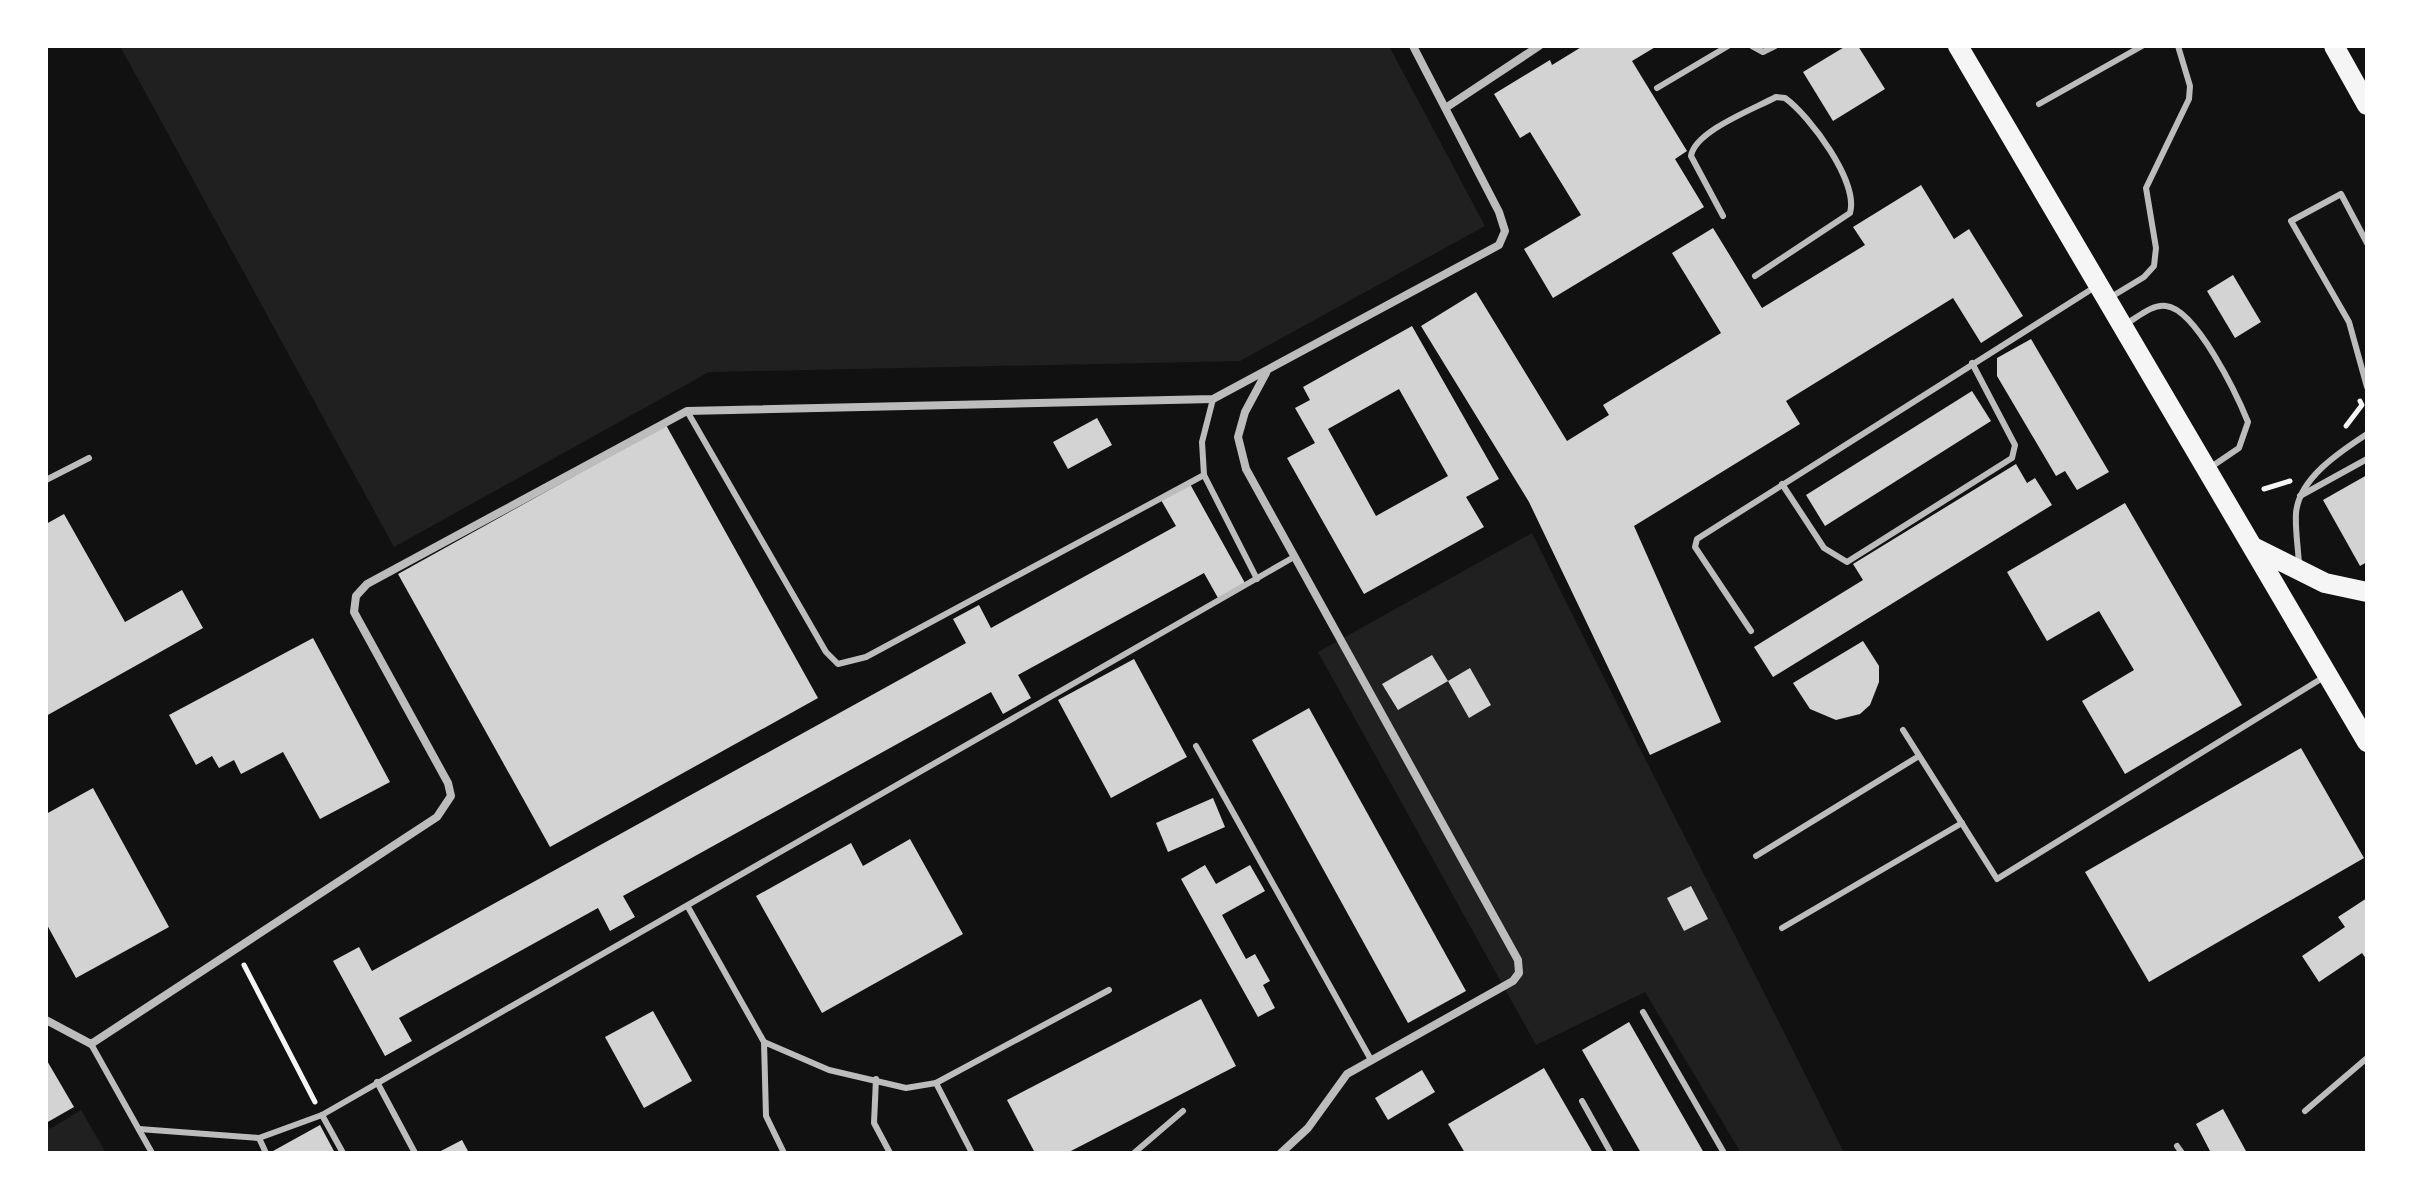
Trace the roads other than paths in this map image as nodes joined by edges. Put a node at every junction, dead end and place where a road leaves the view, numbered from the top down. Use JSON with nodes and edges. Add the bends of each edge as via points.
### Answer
{"nodes":[{"id":1,"x":1413,"y":46,"type":"edge"},
{"id":2,"x":1539,"y":46,"type":"edge"},
{"id":3,"x":1728,"y":46,"type":"edge"},
{"id":4,"x":1752,"y":46,"type":"edge"},
{"id":5,"x":1775,"y":46,"type":"edge"},
{"id":6,"x":1958,"y":46,"type":"edge"},
{"id":7,"x":2142,"y":46,"type":"edge"},
{"id":8,"x":2178,"y":46,"type":"edge"},
{"id":9,"x":2334,"y":46,"type":"edge"},
{"id":10,"x":1657,"y":88,"type":"dead end"},
{"id":11,"x":2039,"y":104,"type":"dead end"},
{"id":12,"x":2367,"y":105,"type":"edge"},
{"id":13,"x":1447,"y":107,"type":"junction"},
{"id":14,"x":1723,"y":216,"type":"dead end"},
{"id":15,"x":2367,"y":243,"type":"edge"},
{"id":16,"x":1755,"y":276,"type":"dead end"},
{"id":17,"x":2103,"y":292,"type":"junction"},
{"id":18,"x":2123,"y":326,"type":"junction"},
{"id":19,"x":1972,"y":363,"type":"junction"},
{"id":20,"x":1266,"y":372,"type":"junction"},
{"id":21,"x":2367,"y":387,"type":"edge"},
{"id":22,"x":1213,"y":399,"type":"junction"},
{"id":23,"x":687,"y":411,"type":"junction"},
{"id":24,"x":2367,"y":434,"type":"edge"},
{"id":25,"x":89,"y":458,"type":"dead end"},
{"id":26,"x":2367,"y":459,"type":"edge"},
{"id":27,"x":2207,"y":469,"type":"junction"},
{"id":28,"x":1204,"y":475,"type":"junction"},
{"id":29,"x":46,"y":480,"type":"edge"},
{"id":30,"x":1782,"y":484,"type":"junction"},
{"id":31,"x":2300,"y":496,"type":"junction"},
{"id":32,"x":2253,"y":547,"type":"junction"},
{"id":33,"x":1294,"y":557,"type":"junction"},
{"id":34,"x":2299,"y":569,"type":"junction"},
{"id":35,"x":1257,"y":579,"type":"junction"},
{"id":36,"x":2361,"y":588,"type":"edge"},
{"id":37,"x":1751,"y":631,"type":"dead end"},
{"id":38,"x":2327,"y":675,"type":"junction"},
{"id":39,"x":1903,"y":730,"type":"dead end"},
{"id":40,"x":2367,"y":742,"type":"edge"},
{"id":41,"x":1196,"y":746,"type":"dead end"},
{"id":42,"x":1919,"y":756,"type":"junction"},
{"id":43,"x":1962,"y":823,"type":"junction"},
{"id":44,"x":1756,"y":856,"type":"dead end"},
{"id":45,"x":688,"y":907,"type":"junction"},
{"id":46,"x":1782,"y":928,"type":"dead end"},
{"id":47,"x":1109,"y":990,"type":"dead end"},
{"id":48,"x":1643,"y":1012,"type":"dead end"},
{"id":49,"x":46,"y":1020,"type":"edge"},
{"id":50,"x":764,"y":1042,"type":"junction"},
{"id":51,"x":91,"y":1044,"type":"junction"},
{"id":52,"x":1370,"y":1058,"type":"junction"},
{"id":53,"x":2367,"y":1058,"type":"edge"},
{"id":54,"x":876,"y":1079,"type":"junction"},
{"id":55,"x":377,"y":1082,"type":"junction"},
{"id":56,"x":936,"y":1083,"type":"junction"},
{"id":57,"x":1582,"y":1101,"type":"dead end"},
{"id":58,"x":1183,"y":1111,"type":"dead end"},
{"id":59,"x":2305,"y":1111,"type":"dead end"},
{"id":60,"x":322,"y":1115,"type":"junction"},
{"id":61,"x":139,"y":1129,"type":"junction"},
{"id":62,"x":259,"y":1138,"type":"junction"},
{"id":63,"x":2177,"y":1146,"type":"dead end"},
{"id":64,"x":152,"y":1153,"type":"edge"},
{"id":65,"x":266,"y":1153,"type":"edge"},
{"id":66,"x":343,"y":1153,"type":"edge"},
{"id":67,"x":415,"y":1153,"type":"edge"},
{"id":68,"x":784,"y":1153,"type":"edge"},
{"id":69,"x":890,"y":1153,"type":"edge"},
{"id":70,"x":972,"y":1153,"type":"edge"},
{"id":71,"x":1134,"y":1153,"type":"edge"},
{"id":72,"x":1281,"y":1153,"type":"edge"},
{"id":73,"x":1611,"y":1153,"type":"edge"},
{"id":74,"x":1724,"y":1153,"type":"edge"},
{"id":75,"x":2182,"y":1153,"type":"edge"}],
"edges":[{"from":1,"to":13,"type":"street"},
{"from":2,"to":13,"type":"street"},
{"from":3,"to":10,"type":"lane"},
{"from":4,"to":5,"type":"lane","via":[[1763,52]]},
{"from":6,"to":17,"type":"main road"},
{"from":7,"to":11,"type":"lane"},
{"from":8,"to":17,"type":"lane","via":[[2189,99],[2146,188],[2154,266],[2144,277]]},
{"from":9,"to":12,"type":"main road"},
{"from":13,"to":20,"type":"street","via":[[1499,212],[1505,231],[1499,245]]},
{"from":14,"to":16,"type":"lane","via":[[1691,156],[1692,147],[1776,97],[1785,98],[1832,152],[1852,204],[1850,213]]},
{"from":15,"to":21,"type":"lane","via":[[2341,194],[2291,221],[2349,322]]},
{"from":17,"to":18,"type":"main road"},
{"from":17,"to":19,"type":"lane"},
{"from":18,"to":27,"type":"main road"},
{"from":18,"to":27,"type":"lane","via":[[2155,307],[2167,306],[2192,321],[2248,422],[2239,448]]},
{"from":19,"to":30,"type":"lane"},
{"from":19,"to":30,"type":"lane","via":[[2015,445],[2012,458],[1847,562],[1824,548]]},
{"from":20,"to":22,"type":"street"},
{"from":20,"to":33,"type":"street","via":[[1238,437],[1246,469]]},
{"from":22,"to":23,"type":"street"},
{"from":22,"to":28,"type":"lane","via":[[1202,442]]},
{"from":23,"to":28,"type":"lane","via":[[826,652],[838,664],[866,657]]},
{"from":23,"to":51,"type":"street","via":[[367,584],[356,596],[354,612],[451,796],[437,817]]},
{"from":24,"to":31,"type":"lane","via":[[2341,451]]},
{"from":25,"to":29,"type":"lane"},
{"from":26,"to":31,"type":"lane"},
{"from":27,"to":32,"type":"main road"},
{"from":28,"to":35,"type":"lane"},
{"from":30,"to":37,"type":"lane","via":[[1697,539],[1695,547]]},
{"from":31,"to":34,"type":"lane"},
{"from":32,"to":34,"type":"main road"},
{"from":32,"to":38,"type":"main road"},
{"from":33,"to":35,"type":"lane"},
{"from":33,"to":52,"type":"street","via":[[1518,960],[1513,981]]},
{"from":34,"to":36,"type":"main road"},
{"from":35,"to":45,"type":"lane"},
{"from":38,"to":40,"type":"main road"},
{"from":38,"to":43,"type":"lane","via":[[1997,879]]},
{"from":39,"to":42,"type":"lane"},
{"from":41,"to":52,"type":"lane"},
{"from":42,"to":43,"type":"lane"},
{"from":42,"to":44,"type":"lane"},
{"from":43,"to":46,"type":"lane"},
{"from":45,"to":50,"type":"lane"},
{"from":45,"to":55,"type":"lane"},
{"from":47,"to":56,"type":"lane"},
{"from":48,"to":74,"type":"lane"},
{"from":49,"to":51,"type":"street"},
{"from":50,"to":54,"type":"lane","via":[[829,1070]]},
{"from":50,"to":68,"type":"lane","via":[[766,1116]]},
{"from":51,"to":61,"type":"lane"},
{"from":52,"to":72,"type":"street","via":[[1347,1074],[1308,1128]]},
{"from":53,"to":59,"type":"lane"},
{"from":54,"to":56,"type":"lane","via":[[906,1088]]},
{"from":54,"to":69,"type":"lane","via":[[874,1123]]},
{"from":55,"to":60,"type":"lane"},
{"from":55,"to":67,"type":"lane"},
{"from":56,"to":70,"type":"lane"},
{"from":57,"to":73,"type":"lane"},
{"from":58,"to":71,"type":"lane"},
{"from":60,"to":62,"type":"lane"},
{"from":60,"to":66,"type":"lane"},
{"from":61,"to":62,"type":"lane"},
{"from":61,"to":64,"type":"lane"},
{"from":62,"to":65,"type":"lane"},
{"from":63,"to":75,"type":"lane"}]}
